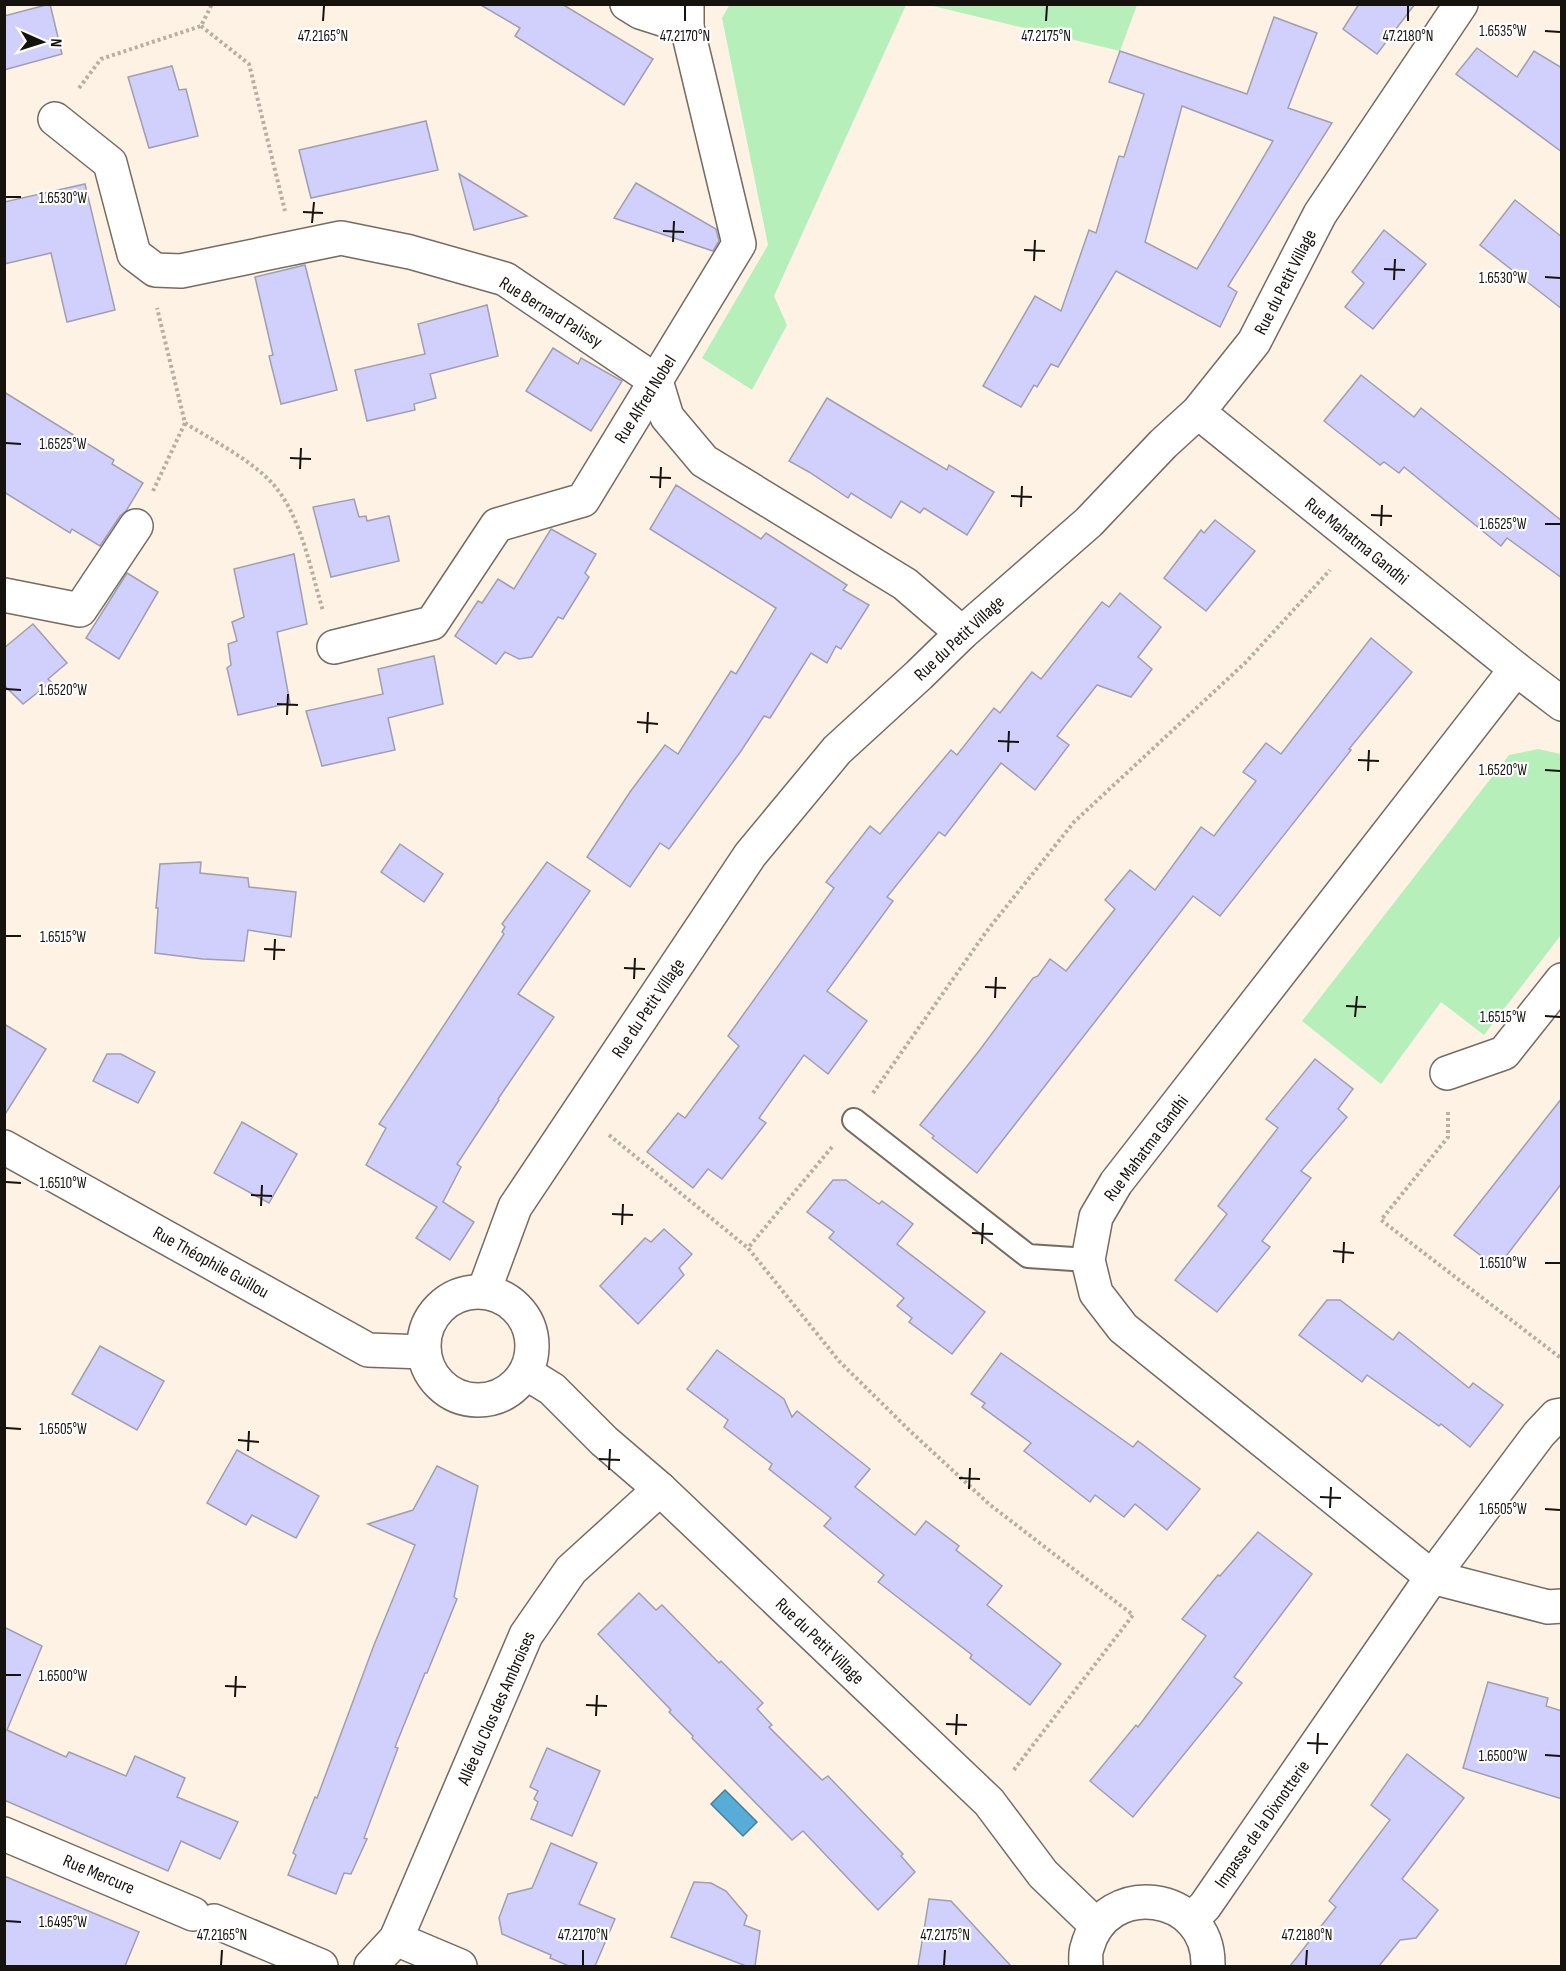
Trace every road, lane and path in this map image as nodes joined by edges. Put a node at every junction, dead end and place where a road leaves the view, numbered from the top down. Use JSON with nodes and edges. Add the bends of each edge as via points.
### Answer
{"nodes":[{"id":1,"x":212,"y":4,"type":"edge"},
{"id":2,"x":627,"y":4,"type":"edge"},
{"id":3,"x":1461,"y":4,"type":"edge"},
{"id":4,"x":687,"y":16,"type":"edge"},
{"id":5,"x":201,"y":26,"type":"junction"},
{"id":6,"x":55,"y":119,"type":"joint"},
{"id":7,"x":294,"y":248,"type":"junction"},
{"id":8,"x":147,"y":263,"type":"junction"},
{"id":9,"x":656,"y":381,"type":"junction"},
{"id":10,"x":1198,"y":412,"type":"junction"},
{"id":11,"x":185,"y":423,"type":"junction"},
{"id":12,"x":136,"y":526,"type":"joint"},
{"id":13,"x":1357,"y":540,"type":"junction"},
{"id":14,"x":4,"y":594,"type":"edge"},
{"id":15,"x":962,"y":633,"type":"junction"},
{"id":16,"x":334,"y":647,"type":"joint"},
{"id":17,"x":1516,"y":669,"type":"junction"},
{"id":18,"x":1562,"y":704,"type":"edge"},
{"id":19,"x":1562,"y":980,"type":"edge"},
{"id":20,"x":1447,"y":1073,"type":"joint"},
{"id":21,"x":579,"y":1110,"type":"junction"},
{"id":22,"x":854,"y":1120,"type":"junction"},
{"id":23,"x":4,"y":1147,"type":"edge"},
{"id":24,"x":748,"y":1248,"type":"junction"},
{"id":25,"x":1088,"y":1260,"type":"junction"},
{"id":26,"x":484,"y":1291,"type":"junction"},
{"id":27,"x":424,"y":1352,"type":"junction"},
{"id":28,"x":1562,"y":1359,"type":"edge"},
{"id":29,"x":525,"y":1373,"type":"junction"},
{"id":30,"x":1562,"y":1415,"type":"edge"},
{"id":31,"x":660,"y":1489,"type":"junction"},
{"id":32,"x":1432,"y":1577,"type":"junction"},
{"id":33,"x":1562,"y":1606,"type":"edge"},
{"id":34,"x":989,"y":1803,"type":"junction"},
{"id":35,"x":4,"y":1834,"type":"edge"},
{"id":36,"x":1191,"y":1920,"type":"junction"},
{"id":37,"x":1097,"y":1926,"type":"junction"},
{"id":38,"x":382,"y":1955,"type":"edge"},
{"id":39,"x":321,"y":1966,"type":"edge"},
{"id":40,"x":460,"y":1966,"type":"edge"},
{"id":41,"x":1086,"y":1966,"type":"edge"},
{"id":42,"x":1208,"y":1966,"type":"edge"}],
"edges":[{"from":1,"to":5,"type":"path"},
{"from":2,"to":4,"type":"street","via":[[639,12]]},
{"from":3,"to":10,"type":"street","name":"Rue du Petit Village","via":[[1320,214],[1254,342]]},
{"from":4,"to":9,"type":"street","name":"Rue Alfred Nobel","via":[[739,244]]},
{"from":5,"to":6,"type":"path","via":[[101,59]]},
{"from":5,"to":7,"type":"path","via":[[249,64]]},
{"from":6,"to":8,"type":"street","via":[[110,163],[134,254]]},
{"from":7,"to":8,"type":"street","name":"Rue Bernard Palissy","via":[[181,271],[155,270]]},
{"from":7,"to":9,"type":"street","name":"Rue Bernard Palissy","via":[[341,238],[410,252],[505,279]]},
{"from":8,"to":11,"type":"path"},
{"from":9,"to":15,"type":"street","via":[[667,417],[704,461],[905,584]]},
{"from":9,"to":16,"type":"street","name":"Rue Alfred Nobel","via":[[583,500],[497,525],[432,624]]},
{"from":10,"to":13,"type":"street","name":"Rue Mahatma Gandhi"},
{"from":10,"to":15,"type":"street","name":"Rue du Petit Village","via":[[1089,522]]},
{"from":11,"to":12,"type":"path"},
{"from":11,"to":16,"type":"path","via":[[273,484],[296,519]]},
{"from":12,"to":14,"type":"street","via":[[80,610]]},
{"from":13,"to":17,"type":"street","name":"Rue Mahatma Gandhi"},
{"from":13,"to":22,"type":"path","via":[[1246,662],[1074,822],[986,932]]},
{"from":15,"to":21,"type":"street","name":"Rue du Petit Village","via":[[837,750],[750,855]]},
{"from":17,"to":18,"type":"street","name":"Rue Mahatma Gandhi"},
{"from":17,"to":25,"type":"street","name":"Rue Mahatma Gandhi","via":[[1116,1184],[1096,1217]]},
{"from":19,"to":20,"type":"street","via":[[1504,1053]]},
{"from":20,"to":28,"type":"path","via":[[1448,1137],[1381,1220]]},
{"from":21,"to":24,"type":"path"},
{"from":21,"to":26,"type":"street","name":"Rue du Petit Village","via":[[515,1207]]},
{"from":22,"to":24,"type":"path"},
{"from":22,"to":25,"type":"lane","via":[[1028,1256]]},
{"from":23,"to":27,"type":"street","name":"Rue Théophile Guillou","via":[[368,1350]]},
{"from":24,"to":34,"type":"path","via":[[838,1361],[909,1430],[989,1504],[1133,1615]]},
{"from":25,"to":32,"type":"street","name":"Rue Mahatma Gandhi","via":[[1096,1293],[1123,1328]]},
{"from":26,"to":27,"type":"street","via":[[456,1296],[441,1306],[430,1320]]},
{"from":26,"to":29,"type":"street","via":[[504,1298],[522,1313],[531,1330],[532,1354]]},
{"from":27,"to":29,"type":"street","via":[[438,1382],[456,1396],[477,1401],[498,1397],[514,1387]]},
{"from":29,"to":31,"type":"street","name":"Rue du Petit Village","via":[[552,1389]]},
{"from":30,"to":32,"type":"street","name":"Impasse de la Dixnotterie","via":[[1556,1416],[1539,1434]]},
{"from":31,"to":34,"type":"street","name":"Rue du Petit Village"},
{"from":31,"to":38,"type":"street","name":"Allée du Clos des Ambroises","via":[[571,1570],[526,1635]]},
{"from":32,"to":33,"type":"street","via":[[1548,1607]]},
{"from":32,"to":36,"type":"street","name":"Impasse de la Dixnotterie","via":[[1205,1906]]},
{"from":34,"to":37,"type":"street","name":"Rue du Petit Village","via":[[1043,1874]]},
{"from":35,"to":39,"type":"street","name":"Rue Mercure"},
{"from":36,"to":37,"type":"street","via":[[1162,1903],[1138,1902],[1112,1912]]},
{"from":36,"to":42,"type":"street","via":[[1209,1954]]},
{"from":37,"to":41,"type":"street","via":[[1087,1948]]},
{"from":38,"to":40,"type":"street"}]}
